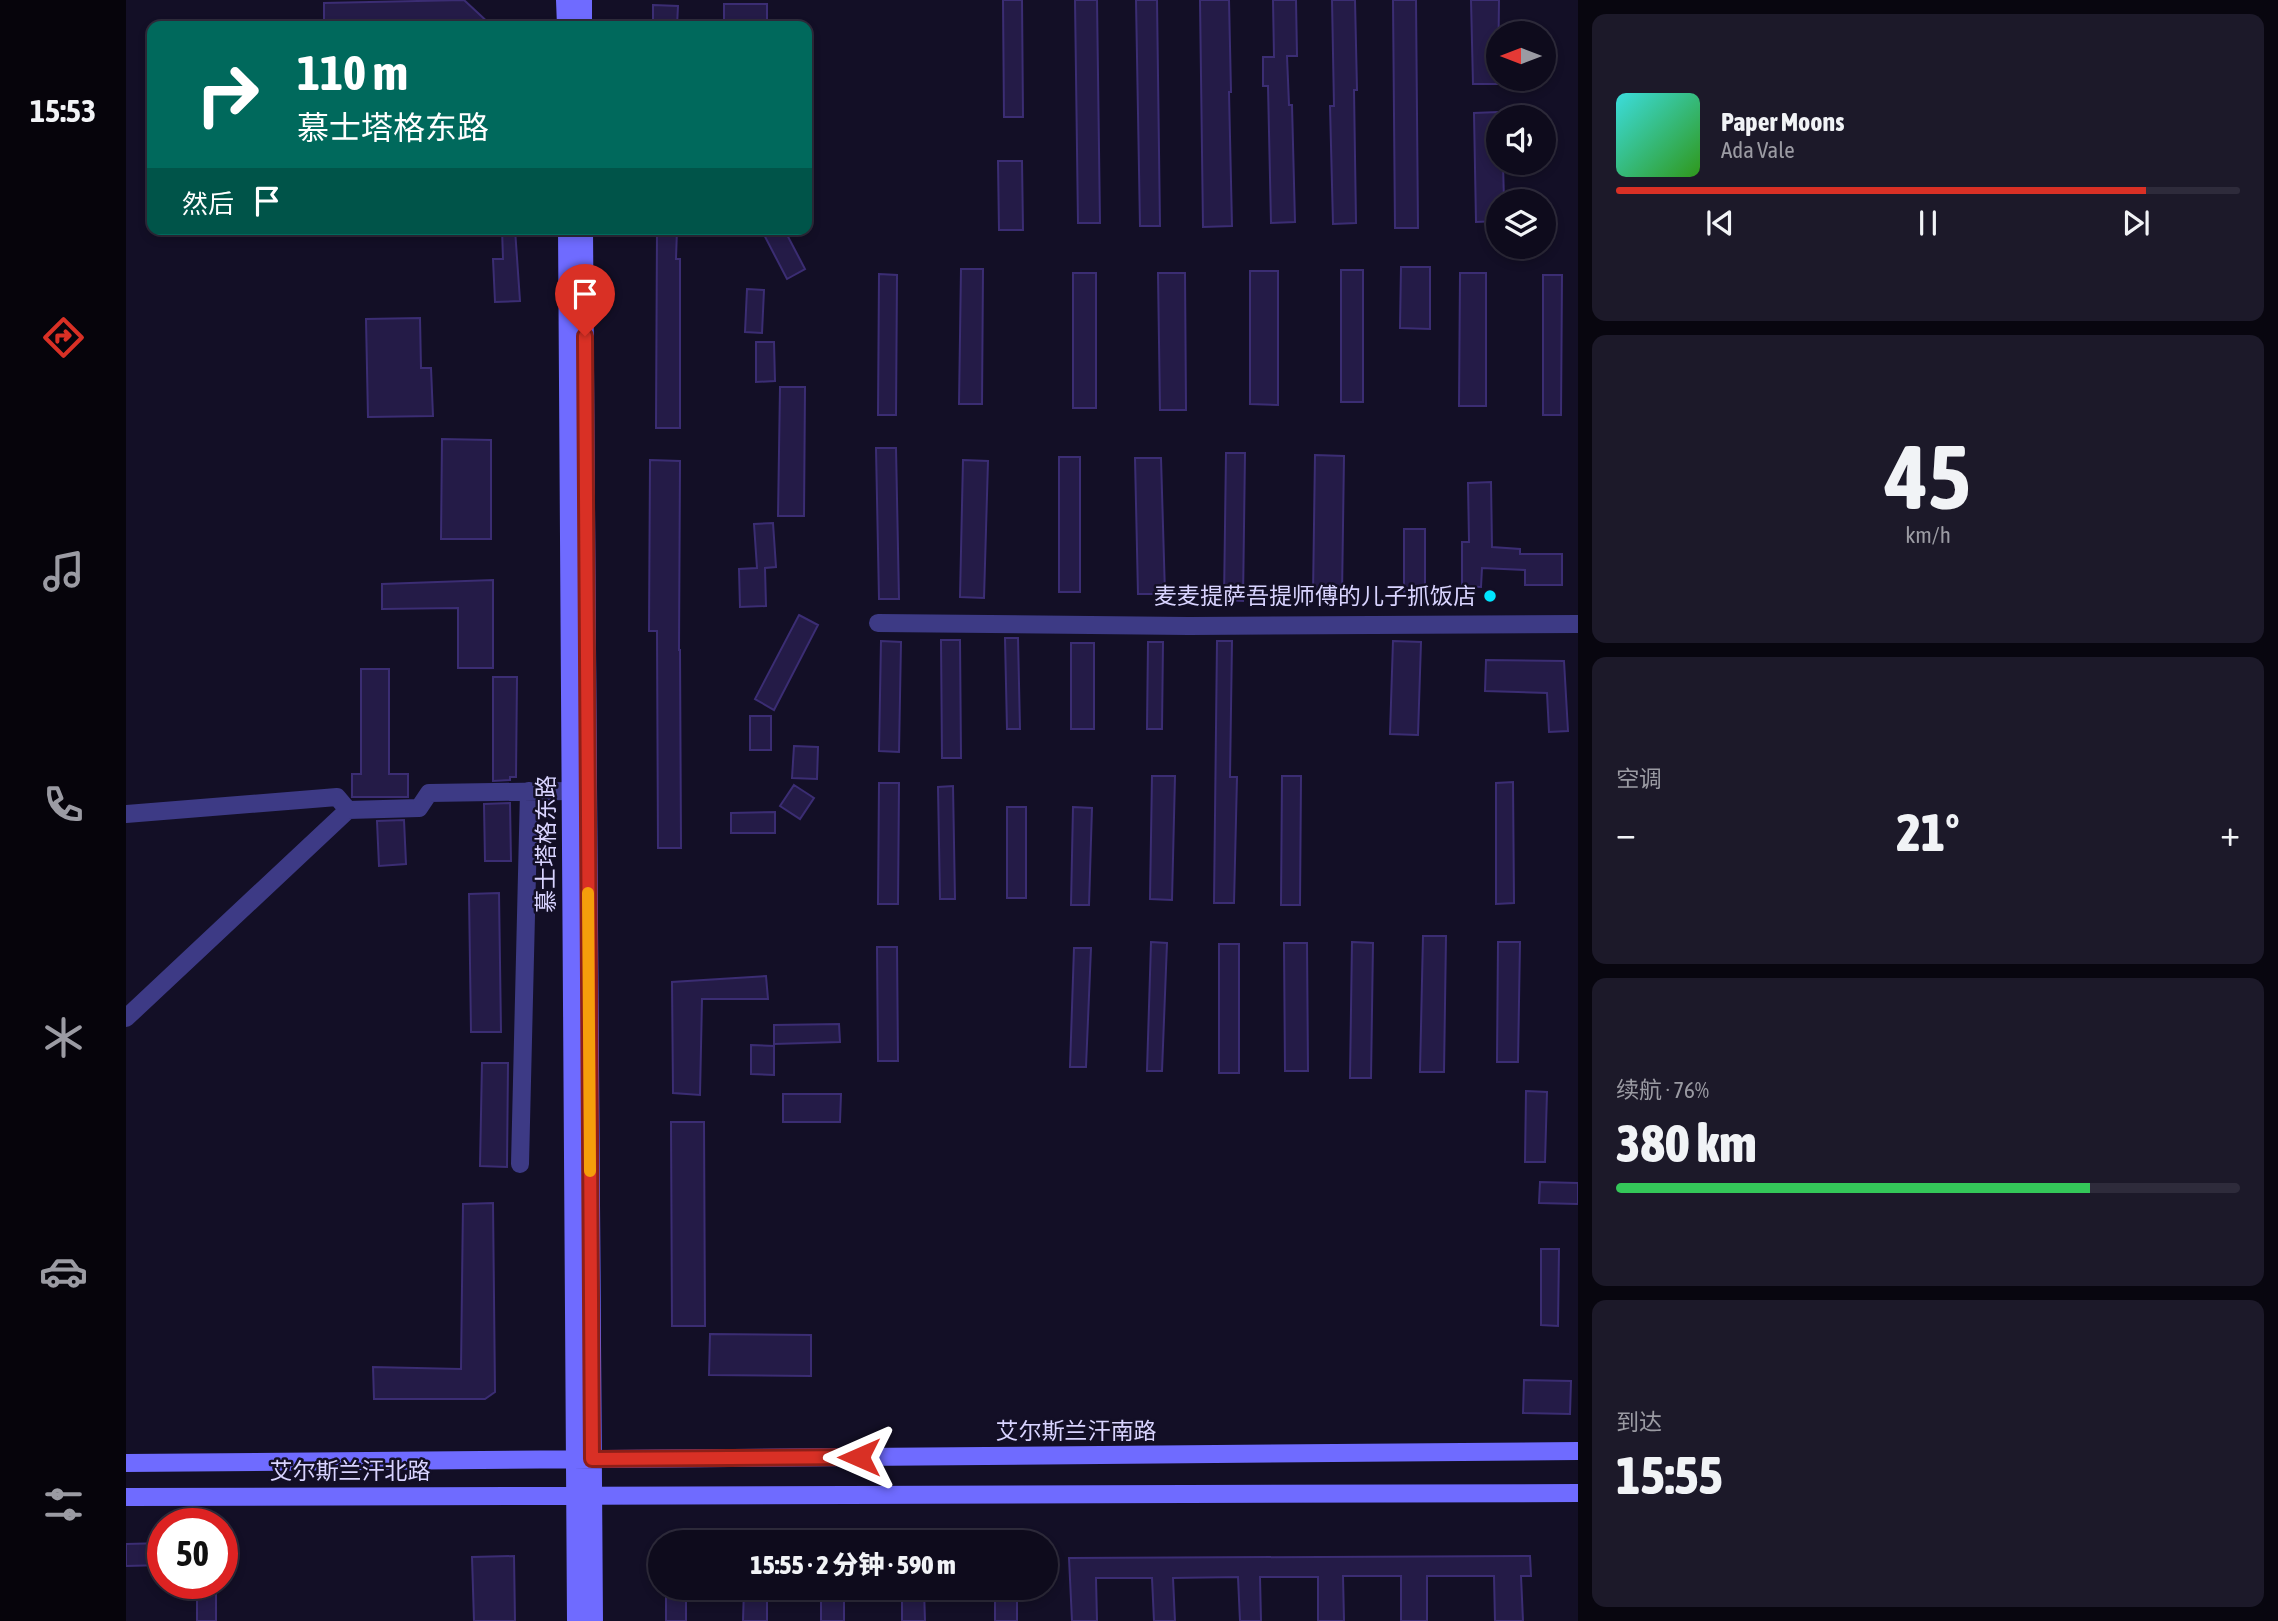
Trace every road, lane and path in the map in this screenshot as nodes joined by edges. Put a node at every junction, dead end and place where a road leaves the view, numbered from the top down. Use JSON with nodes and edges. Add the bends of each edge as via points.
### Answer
{"nodes":[{"id":1,"x":565,"y":0,"type":"edge"},
{"id":2,"x":583,"y":0,"type":"edge"},
{"id":3,"x":566,"y":21,"type":"edge"},
{"id":4,"x":583,"y":21,"type":"edge"},
{"id":5,"x":567,"y":235,"type":"edge"},
{"id":6,"x":584,"y":235,"type":"edge"},
{"id":7,"x":878,"y":623,"type":"dead end"},
{"id":8,"x":1578,"y":624,"type":"edge"},
{"id":9,"x":529,"y":790,"type":"junction"},
{"id":10,"x":570,"y":790,"type":"junction"},
{"id":11,"x":348,"y":810,"type":"junction"},
{"id":12,"x":126,"y":814,"type":"edge"},
{"id":13,"x":126,"y":1018,"type":"edge"},
{"id":14,"x":520,"y":1164,"type":"dead end"},
{"id":15,"x":1578,"y":1451,"type":"edge"},
{"id":16,"x":583,"y":1459,"type":"junction"},
{"id":17,"x":126,"y":1463,"type":"edge"},
{"id":18,"x":1578,"y":1493,"type":"edge"},
{"id":19,"x":575,"y":1495,"type":"junction"},
{"id":20,"x":593,"y":1495,"type":"junction"},
{"id":21,"x":126,"y":1497,"type":"edge"},
{"id":22,"x":576,"y":1621,"type":"edge"},
{"id":23,"x":594,"y":1621,"type":"edge"}],
"edges":[{"from":1,"to":3,"type":"main road"},
{"from":2,"to":4,"type":"main road"},
{"from":5,"to":10,"type":"main road","name":"慕士塔格东路"},
{"from":6,"to":16,"type":"main road","name":"慕士塔格东路"},
{"from":7,"to":8,"type":"street"},
{"from":9,"to":10,"type":"street"},
{"from":9,"to":11,"type":"street","via":[[429,793],[419,808]]},
{"from":9,"to":14,"type":"street"},
{"from":10,"to":16,"type":"main road","name":"慕士塔格东路"},
{"from":11,"to":12,"type":"street","via":[[337,797]]},
{"from":11,"to":13,"type":"street"},
{"from":15,"to":16,"type":"main road","name":"艾尔斯兰汗南路"},
{"from":16,"to":17,"type":"main road","name":"艾尔斯兰汗北路"},
{"from":16,"to":19,"type":"main road"},
{"from":16,"to":20,"type":"main road"},
{"from":18,"to":20,"type":"main road"},
{"from":19,"to":20,"type":"main road"},
{"from":19,"to":21,"type":"main road","name":"艾尔斯兰汗北路"},
{"from":19,"to":22,"type":"main road"},
{"from":20,"to":23,"type":"main road"}]}
